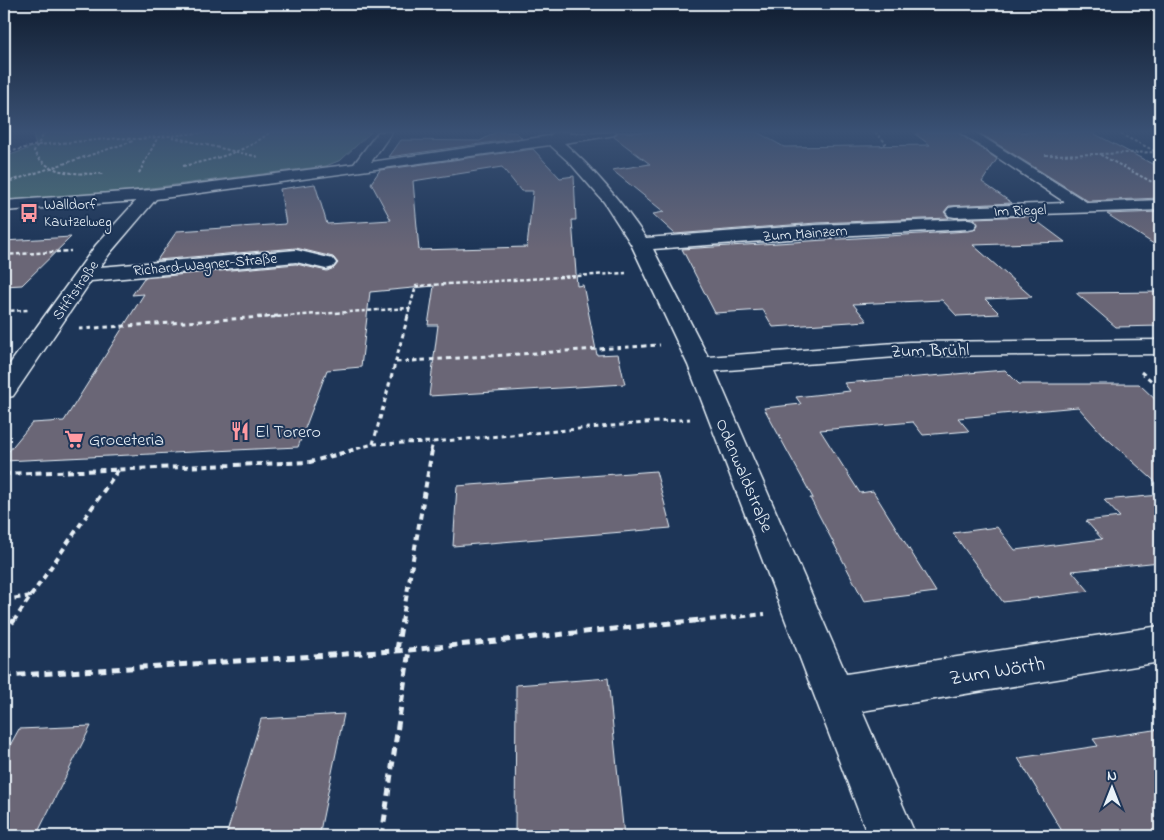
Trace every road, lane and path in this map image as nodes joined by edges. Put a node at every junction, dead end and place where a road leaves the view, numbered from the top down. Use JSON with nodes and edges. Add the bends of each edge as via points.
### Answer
{"nodes":[{"id":1,"x":40,"y":171,"type":"edge"},
{"id":2,"x":69,"y":171,"type":"edge"},
{"id":3,"x":333,"y":171,"type":"edge"},
{"id":4,"x":585,"y":171,"type":"edge"},
{"id":5,"x":1028,"y":171,"type":"edge"},
{"id":6,"x":1132,"y":171,"type":"edge"},
{"id":7,"x":148,"y":172,"type":"dead end"},
{"id":8,"x":131,"y":173,"type":"dead end"},
{"id":9,"x":139,"y":173,"type":"joint"},
{"id":10,"x":109,"y":174,"type":"dead end"},
{"id":11,"x":1152,"y":182,"type":"dead end"},
{"id":12,"x":4,"y":184,"type":"edge"},
{"id":13,"x":151,"y":194,"type":"junction"},
{"id":14,"x":1160,"y":205,"type":"edge"},
{"id":15,"x":4,"y":206,"type":"edge"},
{"id":16,"x":1085,"y":208,"type":"junction"},
{"id":17,"x":961,"y":218,"type":"joint"},
{"id":18,"x":641,"y":244,"type":"junction"},
{"id":19,"x":103,"y":249,"type":"junction"},
{"id":20,"x":4,"y":255,"type":"edge"},
{"id":21,"x":326,"y":263,"type":"dead end"},
{"id":22,"x":654,"y":271,"type":"junction"},
{"id":23,"x":84,"y":275,"type":"junction"},
{"id":24,"x":410,"y":308,"type":"junction"},
{"id":25,"x":46,"y":331,"type":"junction"},
{"id":26,"x":1160,"y":347,"type":"edge"},
{"id":27,"x":695,"y":354,"type":"junction"},
{"id":28,"x":396,"y":362,"type":"junction"},
{"id":29,"x":4,"y":390,"type":"edge"},
{"id":30,"x":721,"y":417,"type":"junction"},
{"id":31,"x":433,"y":442,"type":"junction"},
{"id":32,"x":373,"y":444,"type":"junction"},
{"id":33,"x":118,"y":470,"type":"junction"},
{"id":34,"x":4,"y":474,"type":"edge"},
{"id":35,"x":31,"y":596,"type":"junction"},
{"id":36,"x":4,"y":600,"type":"edge"},
{"id":37,"x":801,"y":610,"type":"junction"},
{"id":38,"x":4,"y":634,"type":"edge"},
{"id":39,"x":1160,"y":644,"type":"edge"},
{"id":40,"x":397,"y":650,"type":"junction"},
{"id":41,"x":409,"y":650,"type":"junction"},
{"id":42,"x":4,"y":676,"type":"edge"},
{"id":43,"x":834,"y":696,"type":"junction"},
{"id":44,"x":382,"y":836,"type":"edge"},
{"id":45,"x":892,"y":836,"type":"edge"}],
"edges":[{"from":1,"to":12,"type":"path"},
{"from":2,"to":10,"type":"path"},
{"from":3,"to":13,"type":"street"},
{"from":4,"to":18,"type":"street","name":"Odenwaldstraße","via":[[610,199]]},
{"from":5,"to":16,"type":"street","name":"Im Riegel"},
{"from":6,"to":11,"type":"path"},
{"from":7,"to":9,"type":"path"},
{"from":8,"to":9,"type":"path"},
{"from":13,"to":15,"type":"street"},
{"from":13,"to":19,"type":"street","name":"Stiftstraße"},
{"from":14,"to":16,"type":"street","name":"Im Riegel"},
{"from":16,"to":17,"type":"street","name":"Im Riegel"},
{"from":17,"to":18,"type":"street","name":"Zum Mainzern"},
{"from":18,"to":22,"type":"street","name":"Odenwaldstraße"},
{"from":19,"to":20,"type":"path"},
{"from":19,"to":23,"type":"street","name":"Stiftstraße"},
{"from":21,"to":23,"type":"street","name":"Richard-Wagner-Straße","via":[[296,256]]},
{"from":22,"to":24,"type":"path","via":[[416,286]]},
{"from":22,"to":27,"type":"street","name":"Odenwaldstraße"},
{"from":23,"to":25,"type":"street","name":"Stiftstraße"},
{"from":24,"to":25,"type":"path"},
{"from":24,"to":28,"type":"path"},
{"from":25,"to":29,"type":"street","name":"Stiftstraße"},
{"from":26,"to":27,"type":"street","name":"Zum Brühl"},
{"from":27,"to":28,"type":"path"},
{"from":27,"to":30,"type":"street","name":"Odenwaldstraße"},
{"from":28,"to":32,"type":"path"},
{"from":30,"to":31,"type":"path"},
{"from":30,"to":37,"type":"street","name":"Odenwaldstraße"},
{"from":31,"to":32,"type":"path"},
{"from":31,"to":40,"type":"path"},
{"from":32,"to":33,"type":"path","via":[[310,462]]},
{"from":33,"to":34,"type":"path"},
{"from":33,"to":35,"type":"path"},
{"from":35,"to":36,"type":"path"},
{"from":35,"to":38,"type":"path"},
{"from":37,"to":41,"type":"path"},
{"from":37,"to":43,"type":"street","name":"Odenwaldstraße"},
{"from":39,"to":43,"type":"street","name":"Zum Wörth"},
{"from":40,"to":41,"type":"path"},
{"from":40,"to":42,"type":"path"},
{"from":41,"to":44,"type":"path"},
{"from":43,"to":45,"type":"street","name":"Odenwaldstraße"}]}
